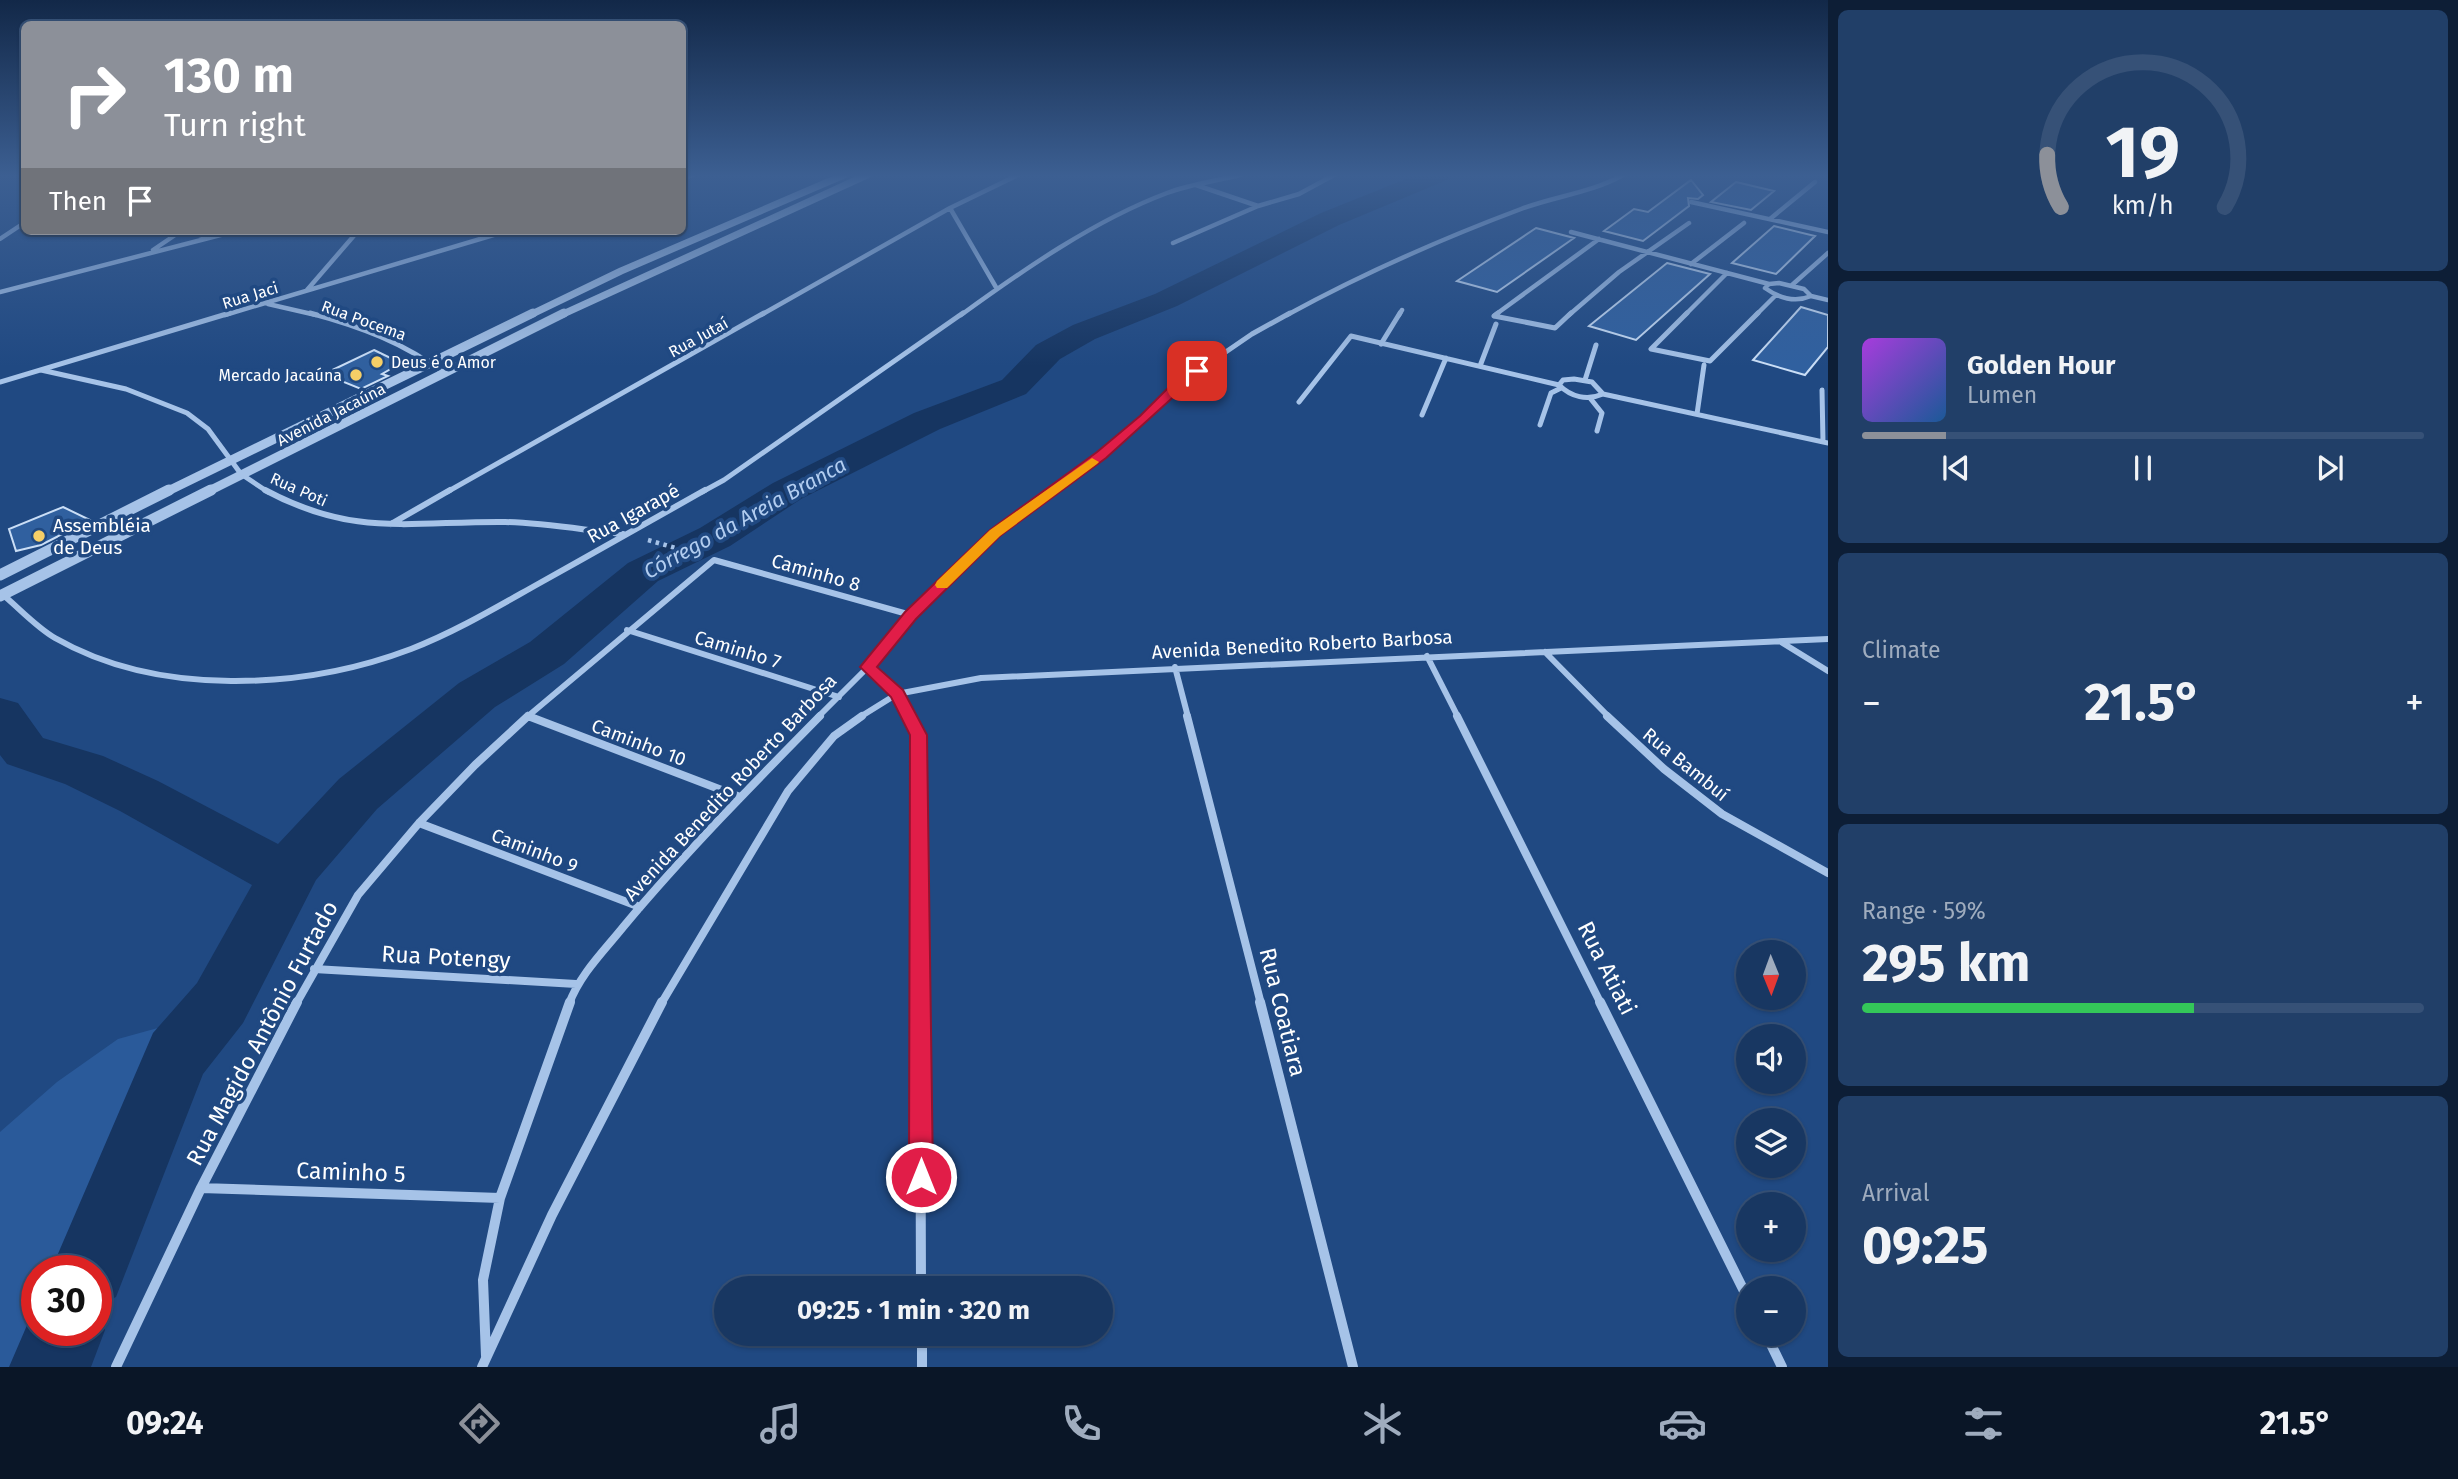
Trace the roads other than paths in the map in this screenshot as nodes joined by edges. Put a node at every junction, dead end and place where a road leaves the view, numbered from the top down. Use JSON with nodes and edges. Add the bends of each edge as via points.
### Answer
{"nodes":[{"id":1,"x":169,"y":239,"type":"edge"},
{"id":2,"x":206,"y":239,"type":"edge"},
{"id":3,"x":351,"y":239,"type":"edge"},
{"id":4,"x":480,"y":239,"type":"edge"},
{"id":5,"x":696,"y":239,"type":"edge"},
{"id":6,"x":726,"y":239,"type":"edge"},
{"id":7,"x":896,"y":239,"type":"edge"},
{"id":8,"x":965,"y":239,"type":"edge"},
{"id":9,"x":1078,"y":239,"type":"edge"},
{"id":10,"x":1183,"y":239,"type":"edge"},
{"id":11,"x":1444,"y":239,"type":"edge"},
{"id":12,"x":1599,"y":239,"type":"joint"},
{"id":13,"x":1664,"y":239,"type":"edge"},
{"id":14,"x":1724,"y":239,"type":"edge"},
{"id":15,"x":1173,"y":243,"type":"dead end"},
{"id":16,"x":1644,"y":251,"type":"junction"},
{"id":17,"x":149,"y":252,"type":"junction"},
{"id":18,"x":1828,"y":253,"type":"edge"},
{"id":19,"x":1691,"y":264,"type":"junction"},
{"id":20,"x":1727,"y":274,"type":"junction"},
{"id":21,"x":1769,"y":284,"type":"junction"},
{"id":22,"x":1792,"y":285,"type":"junction"},
{"id":23,"x":997,"y":289,"type":"junction"},
{"id":24,"x":306,"y":290,"type":"junction"},
{"id":25,"x":0,"y":292,"type":"edge"},
{"id":26,"x":1776,"y":295,"type":"junction"},
{"id":27,"x":1811,"y":296,"type":"junction"},
{"id":28,"x":1828,"y":300,"type":"edge"},
{"id":29,"x":267,"y":304,"type":"junction"},
{"id":30,"x":1402,"y":310,"type":"dead end"},
{"id":31,"x":1496,"y":324,"type":"dead end"},
{"id":32,"x":1381,"y":344,"type":"junction"},
{"id":33,"x":1596,"y":345,"type":"dead end"},
{"id":34,"x":1446,"y":358,"type":"junction"},
{"id":35,"x":432,"y":362,"type":"junction"},
{"id":36,"x":1704,"y":365,"type":"dead end"},
{"id":37,"x":1480,"y":366,"type":"junction"},
{"id":38,"x":41,"y":370,"type":"junction"},
{"id":39,"x":445,"y":374,"type":"junction"},
{"id":40,"x":1585,"y":380,"type":"junction"},
{"id":41,"x":0,"y":382,"type":"edge"},
{"id":42,"x":1560,"y":387,"type":"junction"},
{"id":43,"x":1822,"y":390,"type":"dead end"},
{"id":44,"x":1603,"y":394,"type":"junction"},
{"id":45,"x":1590,"y":398,"type":"junction"},
{"id":46,"x":1298,"y":402,"type":"dead end"},
{"id":47,"x":1422,"y":415,"type":"dead end"},
{"id":48,"x":1698,"y":415,"type":"junction"},
{"id":49,"x":1540,"y":425,"type":"dead end"},
{"id":50,"x":1597,"y":431,"type":"dead end"},
{"id":51,"x":1825,"y":442,"type":"edge"},
{"id":52,"x":232,"y":459,"type":"junction"},
{"id":53,"x":242,"y":476,"type":"junction"},
{"id":54,"x":391,"y":524,"type":"junction"},
{"id":55,"x":625,"y":535,"type":"junction"},
{"id":56,"x":709,"y":558,"type":"joint"},
{"id":57,"x":0,"y":575,"type":"edge"},
{"id":58,"x":1,"y":594,"type":"edge"},
{"id":59,"x":911,"y":615,"type":"junction"},
{"id":60,"x":627,"y":630,"type":"junction"},
{"id":61,"x":1828,"y":639,"type":"edge"},
{"id":62,"x":1780,"y":641,"type":"junction"},
{"id":63,"x":1545,"y":652,"type":"junction"},
{"id":64,"x":1427,"y":656,"type":"junction"},
{"id":65,"x":868,"y":667,"type":"junction"},
{"id":66,"x":1175,"y":667,"type":"junction"},
{"id":67,"x":1828,"y":671,"type":"edge"},
{"id":68,"x":897,"y":694,"type":"junction"},
{"id":69,"x":839,"y":697,"type":"junction"},
{"id":70,"x":527,"y":716,"type":"junction"},
{"id":71,"x":740,"y":797,"type":"junction"},
{"id":72,"x":419,"y":823,"type":"junction"},
{"id":73,"x":1828,"y":873,"type":"edge"},
{"id":74,"x":640,"y":907,"type":"junction"},
{"id":75,"x":314,"y":969,"type":"junction"},
{"id":76,"x":576,"y":984,"type":"junction"},
{"id":77,"x":201,"y":1188,"type":"junction"},
{"id":78,"x":500,"y":1198,"type":"junction"},
{"id":79,"x":922,"y":1276,"type":"edge"},
{"id":80,"x":1737,"y":1276,"type":"edge"},
{"id":81,"x":922,"y":1346,"type":"edge"},
{"id":82,"x":1772,"y":1346,"type":"edge"},
{"id":83,"x":484,"y":1362,"type":"edge"},
{"id":84,"x":116,"y":1367,"type":"edge"},
{"id":85,"x":922,"y":1367,"type":"edge"},
{"id":86,"x":1353,"y":1367,"type":"edge"},
{"id":87,"x":1782,"y":1367,"type":"edge"}],
"edges":[{"from":1,"to":17,"type":"street"},
{"from":2,"to":17,"type":"street"},
{"from":3,"to":24,"type":"street"},
{"from":4,"to":24,"type":"street","name":"Rua Jaci"},
{"from":5,"to":35,"type":"street","name":"Avenida Jacaúna"},
{"from":6,"to":39,"type":"street","name":"Avenida Jacaúna"},
{"from":7,"to":54,"type":"street","name":"Rua Jutaí"},
{"from":8,"to":23,"type":"street"},
{"from":9,"to":23,"type":"street","name":"Rua Igarapé"},
{"from":10,"to":15,"type":"street"},
{"from":11,"to":59,"type":"street","name":"Avenida Benedito Roberto Barbosa","via":[[1252,334],[1179,384],[1101,455],[995,533]]},
{"from":12,"to":16,"type":"street"},
{"from":12,"to":16,"type":"street","via":[[1494,316],[1555,328],[1597,287]]},
{"from":13,"to":16,"type":"street"},
{"from":14,"to":19,"type":"street"},
{"from":16,"to":19,"type":"street"},
{"from":17,"to":25,"type":"street"},
{"from":18,"to":22,"type":"street"},
{"from":19,"to":20,"type":"street"},
{"from":20,"to":21,"type":"street"},
{"from":20,"to":26,"type":"street","via":[[1651,349],[1710,361]]},
{"from":21,"to":22,"type":"street"},
{"from":21,"to":26,"type":"street","via":[[1765,288]]},
{"from":22,"to":27,"type":"street"},
{"from":23,"to":55,"type":"street","name":"Rua Igarapé","via":[[724,480]]},
{"from":24,"to":29,"type":"street","name":"Rua Jaci"},
{"from":26,"to":27,"type":"street","via":[[1798,300]]},
{"from":27,"to":28,"type":"street"},
{"from":29,"to":35,"type":"street","name":"Rua Pocema","via":[[325,317]]},
{"from":29,"to":38,"type":"street","name":"Rua Jaci"},
{"from":30,"to":32,"type":"street"},
{"from":31,"to":37,"type":"street"},
{"from":32,"to":34,"type":"street"},
{"from":32,"to":46,"type":"street","via":[[1351,336]]},
{"from":33,"to":40,"type":"street"},
{"from":34,"to":37,"type":"street"},
{"from":34,"to":47,"type":"street"},
{"from":35,"to":39,"type":"street","name":"Rua Pocema"},
{"from":35,"to":52,"type":"street","name":"Avenida Jacaúna"},
{"from":36,"to":48,"type":"street"},
{"from":37,"to":42,"type":"street"},
{"from":38,"to":41,"type":"street","name":"Rua Jaci"},
{"from":38,"to":52,"type":"street","name":"Rua Poti","via":[[126,390],[183,411],[202,423]]},
{"from":39,"to":53,"type":"street","name":"Avenida Jacaúna"},
{"from":40,"to":42,"type":"street","via":[[1569,378],[1560,382]]},
{"from":40,"to":44,"type":"street"},
{"from":42,"to":45,"type":"street"},
{"from":42,"to":49,"type":"street","via":[[1550,393]]},
{"from":43,"to":51,"type":"street"},
{"from":44,"to":45,"type":"street"},
{"from":44,"to":48,"type":"street"},
{"from":45,"to":50,"type":"street","via":[[1602,412]]},
{"from":48,"to":51,"type":"street"},
{"from":52,"to":53,"type":"street","name":"Rua Poti"},
{"from":52,"to":57,"type":"street","name":"Avenida Jacaúna"},
{"from":53,"to":54,"type":"street","name":"Rua Poti","via":[[316,514]]},
{"from":53,"to":58,"type":"street","name":"Avenida Jacaúna"},
{"from":54,"to":55,"type":"street","name":"Rua Poti","via":[[527,523]]},
{"from":55,"to":58,"type":"street","name":"Rua Igarapé","via":[[464,625],[410,649],[353,666],[276,679],[213,681],[152,674],[98,659],[53,637]]},
{"from":56,"to":59,"type":"street","name":"Caminho 8"},
{"from":56,"to":60,"type":"street","name":"Rua Magido Antônio Furtado"},
{"from":59,"to":65,"type":"street","name":"Avenida Benedito Roberto Barbosa"},
{"from":60,"to":69,"type":"street","name":"Caminho 7"},
{"from":60,"to":70,"type":"street","name":"Rua Magido Antônio Furtado"},
{"from":61,"to":62,"type":"street","name":"Avenida Benedito Roberto Barbosa"},
{"from":62,"to":63,"type":"street","name":"Avenida Benedito Roberto Barbosa"},
{"from":62,"to":67,"type":"street"},
{"from":63,"to":64,"type":"street","name":"Avenida Benedito Roberto Barbosa"},
{"from":63,"to":73,"type":"street","name":"Rua Bambuí","via":[[1628,737],[1709,805],[1756,836]]},
{"from":64,"to":66,"type":"street","name":"Avenida Benedito Roberto Barbosa"},
{"from":64,"to":80,"type":"street","name":"Rua Atiati"},
{"from":65,"to":68,"type":"street"},
{"from":65,"to":69,"type":"street","name":"Avenida Benedito Roberto Barbosa"},
{"from":66,"to":68,"type":"street","name":"Avenida Benedito Roberto Barbosa","via":[[981,678]]},
{"from":66,"to":86,"type":"street","name":"Rua Coatiara"},
{"from":68,"to":79,"type":"street","via":[[919,735]]},
{"from":68,"to":83,"type":"street","name":"Avenida Benedito Roberto Barbosa","via":[[834,736],[788,791],[668,991],[552,1215]]},
{"from":69,"to":71,"type":"street","name":"Avenida Benedito Roberto Barbosa"},
{"from":70,"to":71,"type":"street","name":"Caminho 10"},
{"from":70,"to":72,"type":"street","name":"Rua Magido Antônio Furtado"},
{"from":71,"to":74,"type":"street","name":"Avenida Benedito Roberto Barbosa"},
{"from":72,"to":74,"type":"street","name":"Caminho 9"},
{"from":72,"to":75,"type":"street","name":"Rua Magido Antônio Furtado","via":[[358,895]]},
{"from":74,"to":76,"type":"street","name":"Avenida Benedito Roberto Barbosa"},
{"from":75,"to":76,"type":"street","name":"Rua Potengy"},
{"from":75,"to":77,"type":"street","name":"Rua Magido Antônio Furtado"},
{"from":76,"to":78,"type":"street","name":"Avenida Benedito Roberto Barbosa"},
{"from":77,"to":78,"type":"street","name":"Caminho 5"},
{"from":77,"to":84,"type":"street","name":"Rua Magido Antônio Furtado"},
{"from":78,"to":83,"type":"street","name":"Avenida Benedito Roberto Barbosa","via":[[483,1280]]},
{"from":81,"to":85,"type":"street"},
{"from":82,"to":87,"type":"street"}]}
